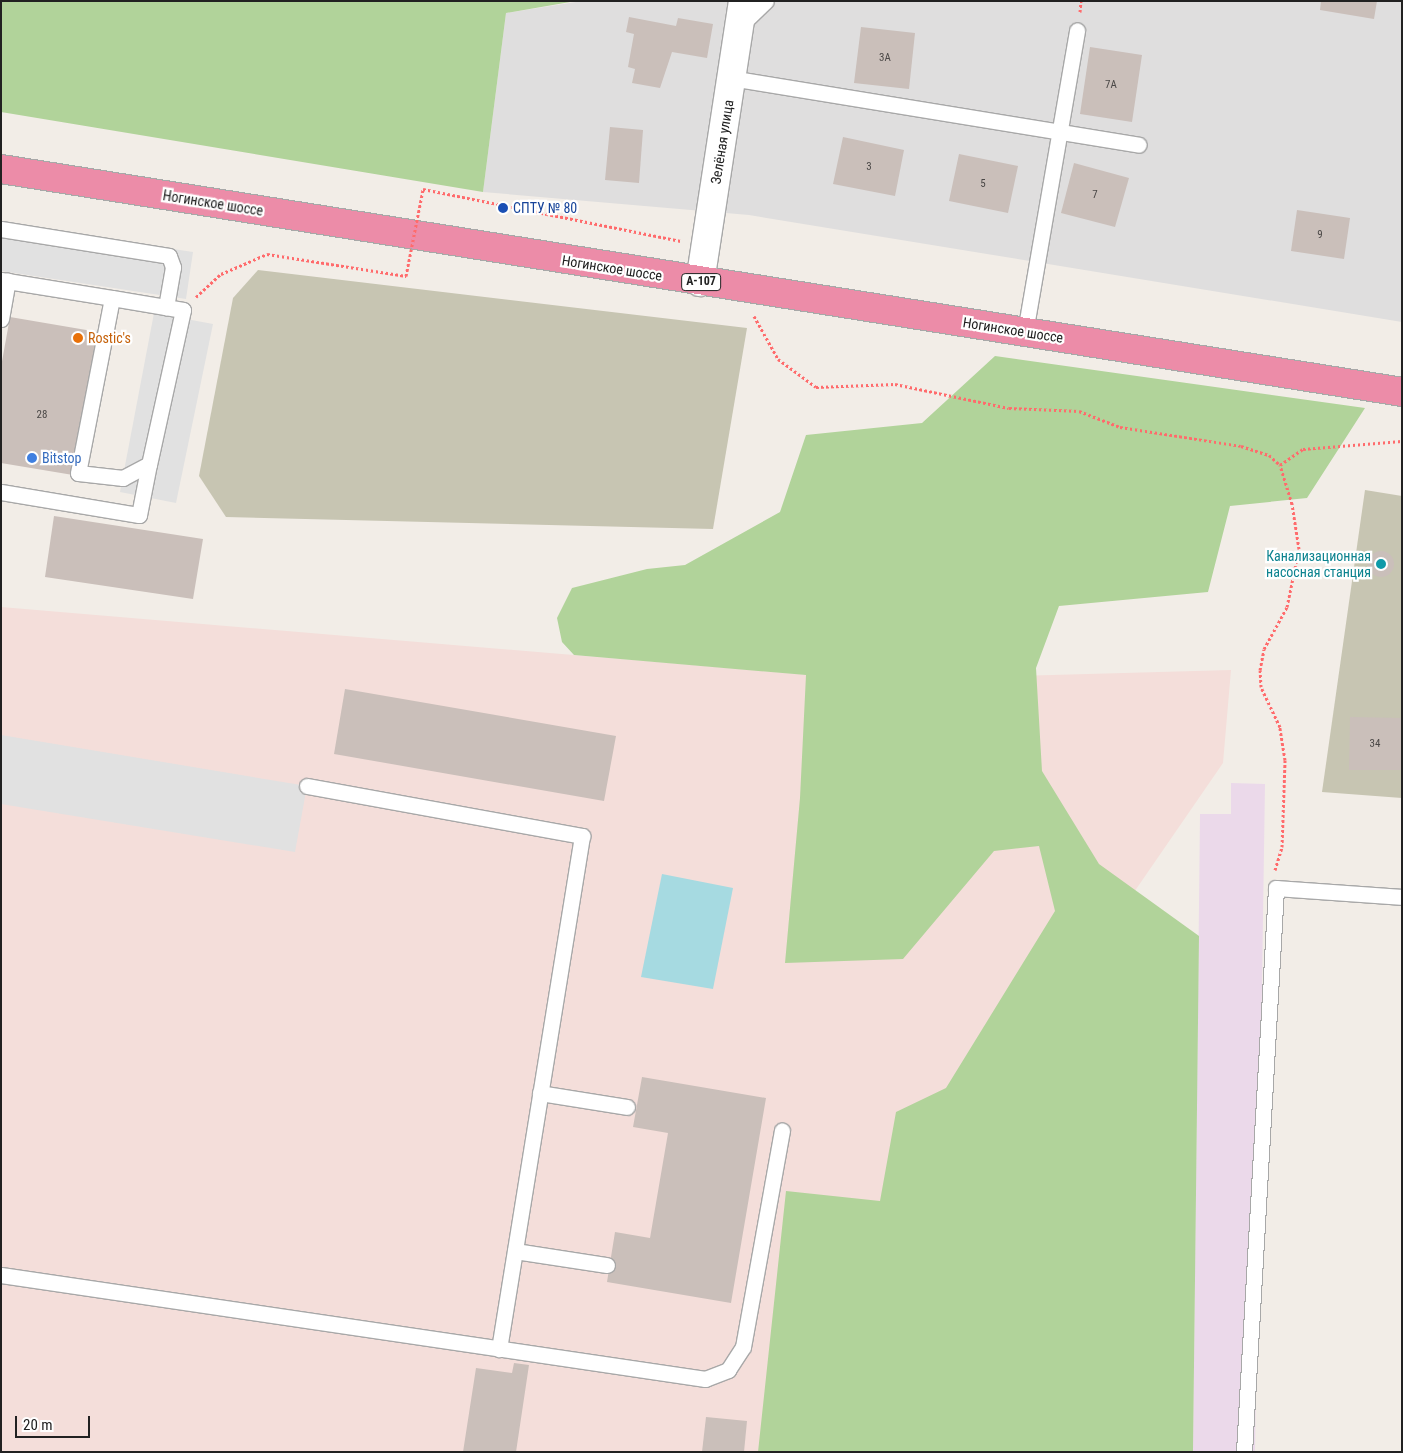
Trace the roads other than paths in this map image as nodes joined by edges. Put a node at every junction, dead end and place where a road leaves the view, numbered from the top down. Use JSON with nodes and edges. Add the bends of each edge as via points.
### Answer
{"nodes":[{"id":1,"x":766,"y":1,"type":"edge"},
{"id":2,"x":741,"y":14,"type":"edge"},
{"id":3,"x":1077,"y":30,"type":"dead end"},
{"id":4,"x":731,"y":78,"type":"junction"},
{"id":5,"x":1059,"y":132,"type":"junction"},
{"id":6,"x":1140,"y":145,"type":"dead end"},
{"id":7,"x":1,"y":169,"type":"edge"},
{"id":8,"x":1,"y":229,"type":"edge"},
{"id":9,"x":5,"y":280,"type":"edge"},
{"id":10,"x":700,"y":282,"type":"junction"},
{"id":11,"x":112,"y":298,"type":"junction"},
{"id":12,"x":166,"y":307,"type":"junction"},
{"id":13,"x":1,"y":319,"type":"edge"},
{"id":14,"x":1025,"y":332,"type":"junction"},
{"id":15,"x":1402,"y":392,"type":"edge"},
{"id":16,"x":149,"y":464,"type":"junction"},
{"id":17,"x":1,"y":492,"type":"edge"},
{"id":18,"x":306,"y":786,"type":"dead end"},
{"id":19,"x":1402,"y":897,"type":"edge"},
{"id":20,"x":540,"y":1093,"type":"junction"},
{"id":21,"x":627,"y":1107,"type":"dead end"},
{"id":22,"x":782,"y":1130,"type":"dead end"},
{"id":23,"x":515,"y":1251,"type":"junction"},
{"id":24,"x":607,"y":1265,"type":"dead end"},
{"id":25,"x":1,"y":1275,"type":"edge"},
{"id":26,"x":499,"y":1349,"type":"junction"},
{"id":27,"x":1244,"y":1452,"type":"edge"}],
"edges":[{"from":1,"to":2,"type":"lane"},
{"from":2,"to":4,"type":"street","name":"Зелёная улица"},
{"from":3,"to":5,"type":"lane"},
{"from":4,"to":5,"type":"lane"},
{"from":4,"to":10,"type":"street","name":"Зелёная улица"},
{"from":5,"to":6,"type":"lane"},
{"from":5,"to":14,"type":"lane"},
{"from":7,"to":10,"type":"highway","name":"Ногинское шоссе","number":"А-107"},
{"from":8,"to":12,"type":"lane","via":[[169,256],[173,267]]},
{"from":9,"to":11,"type":"lane"},
{"from":9,"to":13,"type":"lane"},
{"from":10,"to":14,"type":"highway","name":"Ногинское шоссе","number":"А-107"},
{"from":11,"to":12,"type":"lane"},
{"from":11,"to":16,"type":"lane","via":[[78,473],[123,478]]},
{"from":12,"to":16,"type":"lane","via":[[183,310]]},
{"from":14,"to":15,"type":"highway","name":"Ногинское шоссе","number":"А-107"},
{"from":16,"to":17,"type":"lane","via":[[139,515]]},
{"from":18,"to":20,"type":"lane","via":[[582,836]]},
{"from":19,"to":27,"type":"lane","via":[[1276,888]]},
{"from":20,"to":21,"type":"lane"},
{"from":20,"to":23,"type":"lane"},
{"from":22,"to":26,"type":"lane","via":[[746,1336],[738,1360],[728,1370],[705,1378]]},
{"from":23,"to":24,"type":"lane"},
{"from":23,"to":26,"type":"lane"},
{"from":25,"to":26,"type":"lane"}]}
